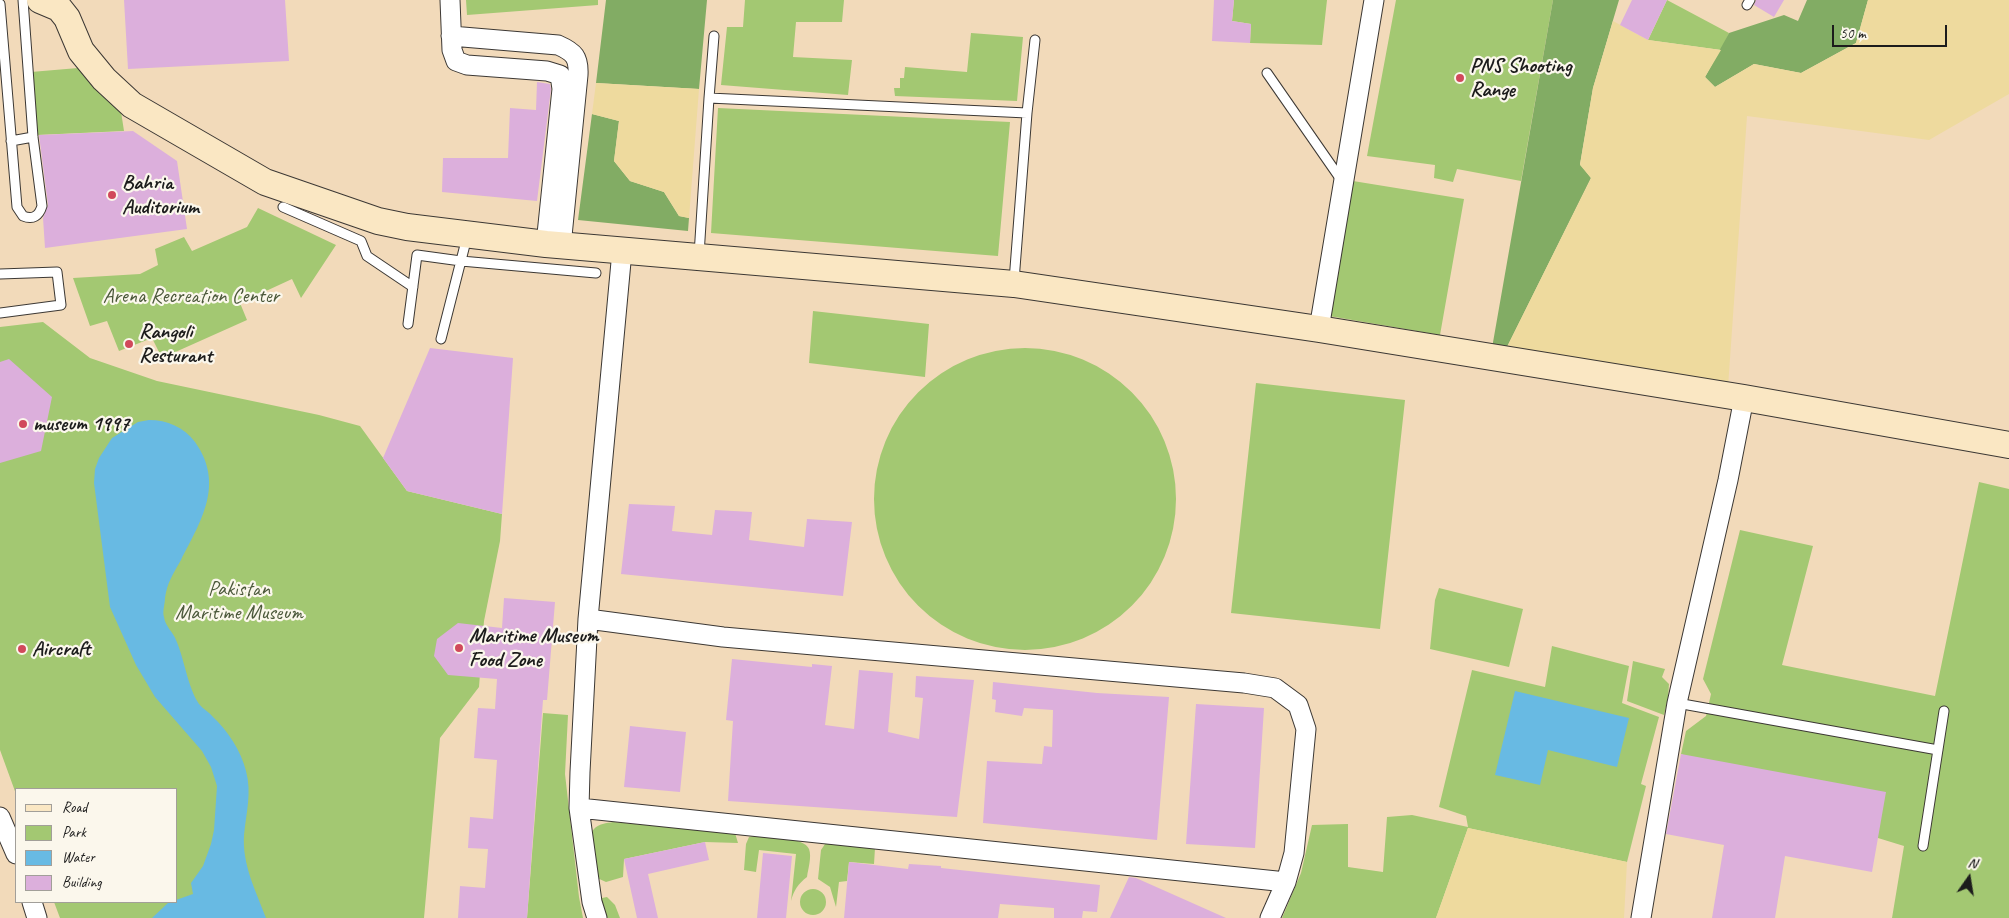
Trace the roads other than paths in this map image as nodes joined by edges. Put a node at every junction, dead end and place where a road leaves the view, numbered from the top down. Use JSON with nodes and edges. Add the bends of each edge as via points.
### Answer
{"nodes":[{"id":1,"x":23,"y":0,"type":"edge"},
{"id":2,"x":40,"y":0,"type":"edge"},
{"id":3,"x":450,"y":0,"type":"edge"},
{"id":4,"x":1374,"y":0,"type":"edge"},
{"id":5,"x":0,"y":4,"type":"edge"},
{"id":6,"x":452,"y":36,"type":"junction"},
{"id":7,"x":714,"y":36,"type":"dead end"},
{"id":8,"x":1035,"y":40,"type":"dead end"},
{"id":9,"x":1267,"y":73,"type":"dead end"},
{"id":10,"x":709,"y":98,"type":"junction"},
{"id":11,"x":1027,"y":113,"type":"junction"},
{"id":12,"x":33,"y":137,"type":"junction"},
{"id":13,"x":11,"y":141,"type":"junction"},
{"id":14,"x":1343,"y":183,"type":"junction"},
{"id":15,"x":283,"y":207,"type":"dead end"},
{"id":16,"x":467,"y":235,"type":"junction"},
{"id":17,"x":554,"y":245,"type":"junction"},
{"id":18,"x":622,"y":251,"type":"junction"},
{"id":19,"x":699,"y":257,"type":"junction"},
{"id":20,"x":461,"y":261,"type":"junction"},
{"id":21,"x":596,"y":273,"type":"dead end"},
{"id":22,"x":0,"y":274,"type":"edge"},
{"id":23,"x":1014,"y":284,"type":"junction"},
{"id":24,"x":413,"y":287,"type":"junction"},
{"id":25,"x":0,"y":313,"type":"edge"},
{"id":26,"x":408,"y":324,"type":"dead end"},
{"id":27,"x":1319,"y":329,"type":"junction"},
{"id":28,"x":441,"y":339,"type":"dead end"},
{"id":29,"x":1744,"y":398,"type":"junction"},
{"id":30,"x":2009,"y":445,"type":"edge"},
{"id":31,"x":588,"y":619,"type":"junction"},
{"id":32,"x":1677,"y":703,"type":"junction"},
{"id":33,"x":1944,"y":711,"type":"dead end"},
{"id":34,"x":1938,"y":750,"type":"junction"},
{"id":35,"x":579,"y":808,"type":"junction"},
{"id":36,"x":0,"y":817,"type":"edge"},
{"id":37,"x":12,"y":843,"type":"edge"},
{"id":38,"x":1923,"y":846,"type":"dead end"},
{"id":39,"x":1286,"y":882,"type":"junction"},
{"id":40,"x":32,"y":903,"type":"edge"},
{"id":41,"x":37,"y":918,"type":"edge"},
{"id":42,"x":597,"y":918,"type":"edge"},
{"id":43,"x":1270,"y":918,"type":"edge"},
{"id":44,"x":1641,"y":918,"type":"edge"}],
"edges":[{"from":1,"to":12,"type":"lane"},
{"from":2,"to":16,"type":"street","via":[[59,8],[67,18],[81,51],[104,79],[132,105],[265,182],[378,221]]},
{"from":3,"to":6,"type":"street"},
{"from":4,"to":14,"type":"street"},
{"from":5,"to":13,"type":"lane"},
{"from":6,"to":17,"type":"street","via":[[456,61],[467,66],[548,71],[560,76]]},
{"from":6,"to":17,"type":"street","via":[[558,45],[576,55],[578,75]]},
{"from":7,"to":10,"type":"lane"},
{"from":8,"to":11,"type":"lane"},
{"from":9,"to":14,"type":"lane"},
{"from":10,"to":11,"type":"lane"},
{"from":10,"to":19,"type":"lane"},
{"from":11,"to":23,"type":"lane"},
{"from":12,"to":13,"type":"lane"},
{"from":12,"to":13,"type":"lane","via":[[42,206],[37,215],[30,218],[23,216],[17,207]]},
{"from":14,"to":27,"type":"street"},
{"from":15,"to":24,"type":"lane","via":[[361,241],[367,256]]},
{"from":16,"to":17,"type":"street"},
{"from":16,"to":20,"type":"lane"},
{"from":17,"to":18,"type":"street"},
{"from":18,"to":19,"type":"street"},
{"from":18,"to":31,"type":"street"},
{"from":19,"to":23,"type":"street"},
{"from":20,"to":21,"type":"lane"},
{"from":20,"to":24,"type":"lane","via":[[417,255]]},
{"from":20,"to":28,"type":"lane"},
{"from":22,"to":25,"type":"lane","via":[[57,272],[61,305]]},
{"from":23,"to":27,"type":"street"},
{"from":24,"to":26,"type":"lane"},
{"from":27,"to":29,"type":"street"},
{"from":29,"to":30,"type":"street"},
{"from":29,"to":32,"type":"street"},
{"from":31,"to":35,"type":"street"},
{"from":31,"to":39,"type":"street","via":[[723,637],[1275,688],[1298,705],[1306,729],[1294,853]]},
{"from":32,"to":34,"type":"lane"},
{"from":32,"to":44,"type":"street"},
{"from":33,"to":34,"type":"lane"},
{"from":34,"to":38,"type":"lane"},
{"from":35,"to":39,"type":"street"},
{"from":35,"to":42,"type":"street"},
{"from":36,"to":37,"type":"street"},
{"from":39,"to":43,"type":"street"},
{"from":40,"to":41,"type":"street"}]}
